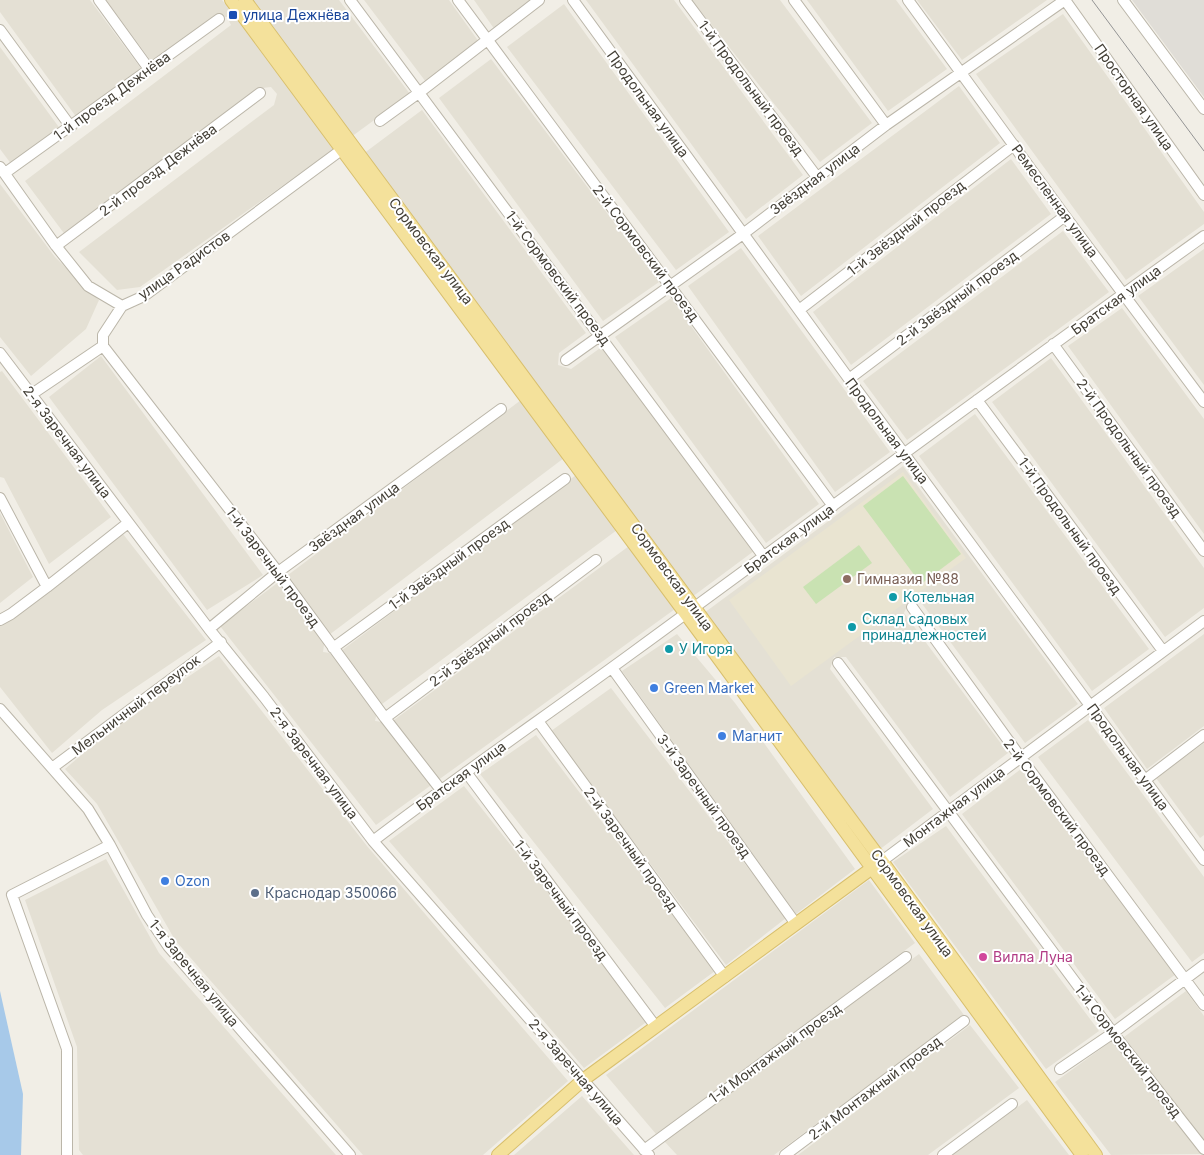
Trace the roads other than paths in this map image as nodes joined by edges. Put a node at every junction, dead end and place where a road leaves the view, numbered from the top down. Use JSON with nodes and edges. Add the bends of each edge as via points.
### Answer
{"nodes":[{"id":1,"x":99,"y":0,"type":"edge"},
{"id":2,"x":231,"y":0,"type":"edge"},
{"id":3,"x":245,"y":0,"type":"edge"},
{"id":4,"x":350,"y":0,"type":"edge"},
{"id":5,"x":458,"y":0,"type":"edge"},
{"id":6,"x":539,"y":0,"type":"edge"},
{"id":7,"x":573,"y":0,"type":"edge"},
{"id":8,"x":685,"y":0,"type":"edge"},
{"id":9,"x":794,"y":0,"type":"edge"},
{"id":10,"x":908,"y":0,"type":"edge"},
{"id":11,"x":1065,"y":0,"type":"edge"},
{"id":12,"x":1123,"y":0,"type":"edge"},
{"id":13,"x":219,"y":19,"type":"dead end"},
{"id":14,"x":0,"y":30,"type":"edge"},
{"id":15,"x":487,"y":40,"type":"junction"},
{"id":16,"x":149,"y":69,"type":"junction"},
{"id":17,"x":962,"y":72,"type":"junction"},
{"id":18,"x":420,"y":92,"type":"junction"},
{"id":19,"x":260,"y":93,"type":"dead end"},
{"id":20,"x":1204,"y":109,"type":"edge"},
{"id":21,"x":380,"y":120,"type":"dead end"},
{"id":22,"x":886,"y":125,"type":"junction"},
{"id":23,"x":71,"y":127,"type":"junction"},
{"id":24,"x":1014,"y":145,"type":"junction"},
{"id":25,"x":347,"y":146,"type":"junction"},
{"id":26,"x":3,"y":170,"type":"edge"},
{"id":27,"x":817,"y":177,"type":"junction"},
{"id":28,"x":1204,"y":195,"type":"edge"},
{"id":29,"x":1065,"y":216,"type":"junction"},
{"id":30,"x":743,"y":234,"type":"junction"},
{"id":31,"x":1204,"y":236,"type":"edge"},
{"id":32,"x":56,"y":246,"type":"junction"},
{"id":33,"x":671,"y":286,"type":"junction"},
{"id":34,"x":1124,"y":294,"type":"junction"},
{"id":35,"x":122,"y":306,"type":"junction"},
{"id":36,"x":799,"y":310,"type":"junction"},
{"id":37,"x":600,"y":335,"type":"junction"},
{"id":38,"x":1053,"y":344,"type":"junction"},
{"id":39,"x":102,"y":346,"type":"junction"},
{"id":40,"x":0,"y":353,"type":"edge"},
{"id":41,"x":566,"y":360,"type":"dead end"},
{"id":42,"x":4,"y":366,"type":"edge"},
{"id":43,"x":849,"y":379,"type":"junction"},
{"id":44,"x":32,"y":394,"type":"junction"},
{"id":45,"x":978,"y":400,"type":"junction"},
{"id":46,"x":1204,"y":402,"type":"edge"},
{"id":47,"x":501,"y":409,"type":"dead end"},
{"id":48,"x":904,"y":454,"type":"junction"},
{"id":49,"x":565,"y":479,"type":"dead end"},
{"id":50,"x":0,"y":498,"type":"edge"},
{"id":51,"x":833,"y":506,"type":"junction"},
{"id":52,"x":128,"y":523,"type":"junction"},
{"id":53,"x":1204,"y":551,"type":"edge"},
{"id":54,"x":764,"y":557,"type":"junction"},
{"id":55,"x":596,"y":560,"type":"dead end"},
{"id":56,"x":278,"y":572,"type":"junction"},
{"id":57,"x":47,"y":587,"type":"junction"},
{"id":58,"x":912,"y":607,"type":"dead end"},
{"id":59,"x":690,"y":610,"type":"junction"},
{"id":60,"x":0,"y":620,"type":"edge"},
{"id":61,"x":1204,"y":621,"type":"edge"},
{"id":62,"x":209,"y":629,"type":"junction"},
{"id":63,"x":221,"y":642,"type":"junction"},
{"id":64,"x":333,"y":648,"type":"junction"},
{"id":65,"x":1163,"y":652,"type":"junction"},
{"id":66,"x":838,"y":662,"type":"dead end"},
{"id":67,"x":612,"y":668,"type":"junction"},
{"id":68,"x":1090,"y":706,"type":"junction"},
{"id":69,"x":0,"y":709,"type":"edge"},
{"id":70,"x":385,"y":718,"type":"junction"},
{"id":71,"x":538,"y":721,"type":"junction"},
{"id":72,"x":1204,"y":735,"type":"edge"},
{"id":73,"x":1020,"y":758,"type":"junction"},
{"id":74,"x":52,"y":768,"type":"junction"},
{"id":75,"x":466,"y":772,"type":"junction"},
{"id":76,"x":1145,"y":780,"type":"junction"},
{"id":77,"x":441,"y":790,"type":"junction"},
{"id":78,"x":948,"y":812,"type":"junction"},
{"id":79,"x":373,"y":841,"type":"junction"},
{"id":80,"x":110,"y":845,"type":"junction"},
{"id":81,"x":1202,"y":853,"type":"edge"},
{"id":82,"x":877,"y":864,"type":"junction"},
{"id":83,"x":796,"y":924,"type":"junction"},
{"id":84,"x":906,"y":957,"type":"dead end"},
{"id":85,"x":1204,"y":965,"type":"edge"},
{"id":86,"x":725,"y":977,"type":"junction"},
{"id":87,"x":1185,"y":979,"type":"junction"},
{"id":88,"x":1204,"y":1005,"type":"edge"},
{"id":89,"x":964,"y":1021,"type":"dead end"},
{"id":90,"x":656,"y":1027,"type":"junction"},
{"id":91,"x":1113,"y":1033,"type":"junction"},
{"id":92,"x":1060,"y":1069,"type":"dead end"},
{"id":93,"x":583,"y":1080,"type":"junction"},
{"id":94,"x":1012,"y":1104,"type":"dead end"},
{"id":95,"x":1204,"y":1149,"type":"edge"},
{"id":96,"x":646,"y":1152,"type":"edge"},
{"id":97,"x":67,"y":1155,"type":"edge"},
{"id":98,"x":350,"y":1155,"type":"edge"},
{"id":99,"x":498,"y":1155,"type":"edge"},
{"id":100,"x":785,"y":1155,"type":"edge"},
{"id":101,"x":943,"y":1155,"type":"edge"},
{"id":102,"x":1082,"y":1155,"type":"edge"},
{"id":103,"x":1096,"y":1155,"type":"edge"}],
"edges":[{"from":1,"to":16,"type":"street"},
{"from":2,"to":25,"type":"main road","name":"Сормовская улица"},
{"from":3,"to":25,"type":"main road","name":"Сормовская улица"},
{"from":4,"to":18,"type":"street","name":"1-й Сормовский проезд"},
{"from":5,"to":15,"type":"street","name":"2-й Сормовский проезд"},
{"from":6,"to":15,"type":"street"},
{"from":7,"to":30,"type":"street","name":"Продольная улица"},
{"from":8,"to":27,"type":"street","name":"1-й Продольный проезд"},
{"from":9,"to":22,"type":"street"},
{"from":10,"to":17,"type":"street","name":"Ремесленная улица"},
{"from":11,"to":17,"type":"street","name":"Звёздная улица"},
{"from":11,"to":28,"type":"street","name":"Просторная улица"},
{"from":12,"to":20,"type":"street"},
{"from":13,"to":16,"type":"street","name":"1-й проезд Дежнёва"},
{"from":14,"to":23,"type":"street"},
{"from":15,"to":18,"type":"street"},
{"from":15,"to":33,"type":"street","name":"2-й Сормовский проезд"},
{"from":16,"to":23,"type":"street","name":"1-й проезд Дежнёва"},
{"from":17,"to":22,"type":"street","name":"Звёздная улица"},
{"from":17,"to":24,"type":"street","name":"Ремесленная улица"},
{"from":18,"to":21,"type":"street"},
{"from":18,"to":37,"type":"street","name":"1-й Сормовский проезд"},
{"from":19,"to":32,"type":"street","name":"2-й проезд Дежнёва"},
{"from":22,"to":27,"type":"street","name":"Звёздная улица"},
{"from":23,"to":26,"type":"street","name":"1-й проезд Дежнёва"},
{"from":24,"to":29,"type":"street","name":"Ремесленная улица"},
{"from":24,"to":36,"type":"street","name":"1-й Звёздный проезд"},
{"from":25,"to":35,"type":"street","name":"улица Радистов","via":[[144,296]]},
{"from":25,"to":59,"type":"main road","name":"Сормовская улица"},
{"from":26,"to":32,"type":"street"},
{"from":27,"to":30,"type":"street","name":"Звёздная улица"},
{"from":29,"to":34,"type":"street","name":"Ремесленная улица"},
{"from":29,"to":43,"type":"street","name":"2-й Звёздный проезд"},
{"from":30,"to":33,"type":"street","name":"Звёздная улица"},
{"from":30,"to":36,"type":"street","name":"Продольная улица"},
{"from":31,"to":34,"type":"street","name":"Братская улица"},
{"from":32,"to":35,"type":"street","via":[[88,286]]},
{"from":33,"to":37,"type":"street","name":"Звёздная улица"},
{"from":33,"to":51,"type":"street","name":"2-й Сормовский проезд"},
{"from":34,"to":38,"type":"street","name":"Братская улица"},
{"from":34,"to":46,"type":"street","name":"Ремесленная улица"},
{"from":35,"to":39,"type":"street","name":"улица Радистов","via":[[103,335]]},
{"from":36,"to":43,"type":"street","name":"Продольная улица"},
{"from":37,"to":41,"type":"street","name":"Звёздная улица"},
{"from":37,"to":54,"type":"street","name":"1-й Сормовский проезд"},
{"from":38,"to":45,"type":"street","name":"Братская улица"},
{"from":38,"to":53,"type":"street","name":"2-й Продольный проезд"},
{"from":39,"to":44,"type":"street"},
{"from":39,"to":56,"type":"street","name":"1-й Заречный проезд"},
{"from":40,"to":42,"type":"street","name":"2-я Заречная улица"},
{"from":42,"to":44,"type":"street","name":"2-я Заречная улица"},
{"from":43,"to":48,"type":"street","name":"Продольная улица"},
{"from":44,"to":52,"type":"street","name":"2-я Заречная улица"},
{"from":45,"to":48,"type":"street","name":"Братская улица"},
{"from":45,"to":65,"type":"street","name":"1-й Продольный проезд"},
{"from":47,"to":56,"type":"street","name":"Звёздная улица"},
{"from":48,"to":51,"type":"street","name":"Братская улица"},
{"from":48,"to":68,"type":"street","name":"Продольная улица"},
{"from":49,"to":64,"type":"street","name":"1-й Звёздный проезд"},
{"from":50,"to":57,"type":"street"},
{"from":51,"to":54,"type":"street","name":"Братская улица"},
{"from":52,"to":57,"type":"street"},
{"from":52,"to":62,"type":"street","name":"2-я Заречная улица"},
{"from":54,"to":59,"type":"street","name":"Братская улица"},
{"from":55,"to":70,"type":"street","name":"2-й Звёздный проезд"},
{"from":56,"to":62,"type":"street","name":"Звёздная улица"},
{"from":56,"to":64,"type":"street","name":"1-й Заречный проезд"},
{"from":57,"to":60,"type":"street"},
{"from":58,"to":73,"type":"street","name":"2-й Сормовский проезд"},
{"from":59,"to":67,"type":"street","name":"Братская улица"},
{"from":59,"to":82,"type":"main road","name":"Сормовская улица"},
{"from":61,"to":65,"type":"street","name":"Монтажная улица"},
{"from":62,"to":63,"type":"street","name":"2-я Заречная улица"},
{"from":63,"to":74,"type":"street","name":"Мельничный переулок"},
{"from":63,"to":79,"type":"street","name":"2-я Заречная улица"},
{"from":64,"to":70,"type":"street","name":"1-й Заречный проезд"},
{"from":65,"to":68,"type":"street","name":"Монтажная улица"},
{"from":66,"to":78,"type":"street","name":"1-й Сормовский проезд"},
{"from":67,"to":71,"type":"street","name":"Братская улица"},
{"from":67,"to":83,"type":"street","name":"3-й Заречный проезд"},
{"from":68,"to":73,"type":"street","name":"Монтажная улица"},
{"from":68,"to":76,"type":"street","name":"Продольная улица"},
{"from":69,"to":74,"type":"street","name":"1-я Заречная улица"},
{"from":70,"to":77,"type":"street","name":"1-й Заречный проезд"},
{"from":71,"to":75,"type":"street","name":"Братская улица"},
{"from":71,"to":86,"type":"street","name":"2-й Заречный проезд"},
{"from":72,"to":76,"type":"street"},
{"from":73,"to":78,"type":"street","name":"Монтажная улица"},
{"from":73,"to":87,"type":"street","name":"2-й Сормовский проезд"},
{"from":74,"to":80,"type":"street","name":"1-я Заречная улица","via":[[88,809]]},
{"from":75,"to":77,"type":"street","name":"Братская улица"},
{"from":75,"to":90,"type":"street","name":"1-й Заречный проезд"},
{"from":76,"to":81,"type":"street","name":"Продольная улица"},
{"from":77,"to":79,"type":"street","name":"Братская улица"},
{"from":78,"to":82,"type":"street","name":"Монтажная улица"},
{"from":78,"to":91,"type":"street","name":"1-й Сормовский проезд"},
{"from":79,"to":93,"type":"street","name":"2-я Заречная улица"},
{"from":80,"to":97,"type":"street","via":[[12,895],[67,1049]]},
{"from":80,"to":98,"type":"street","name":"1-я Заречная улица","via":[[147,915],[168,946]]},
{"from":82,"to":83,"type":"main road","name":"Монтажная улица"},
{"from":82,"to":102,"type":"main road","name":"Сормовская улица"},
{"from":82,"to":103,"type":"main road","name":"Сормовская улица"},
{"from":83,"to":86,"type":"main road","name":"Монтажная улица"},
{"from":84,"to":96,"type":"street","name":"1-й Монтажный проезд"},
{"from":85,"to":87,"type":"street"},
{"from":86,"to":90,"type":"main road","name":"Монтажная улица"},
{"from":87,"to":88,"type":"street","name":"2-й Сормовский проезд"},
{"from":87,"to":91,"type":"street"},
{"from":89,"to":100,"type":"street","name":"2-й Монтажный проезд"},
{"from":90,"to":93,"type":"main road","name":"Монтажная улица"},
{"from":91,"to":92,"type":"street"},
{"from":91,"to":95,"type":"street","name":"1-й Сормовский проезд"},
{"from":93,"to":96,"type":"street","name":"2-я Заречная улица"},
{"from":93,"to":99,"type":"main road","name":"Монтажная улица"},
{"from":94,"to":101,"type":"street"}]}
